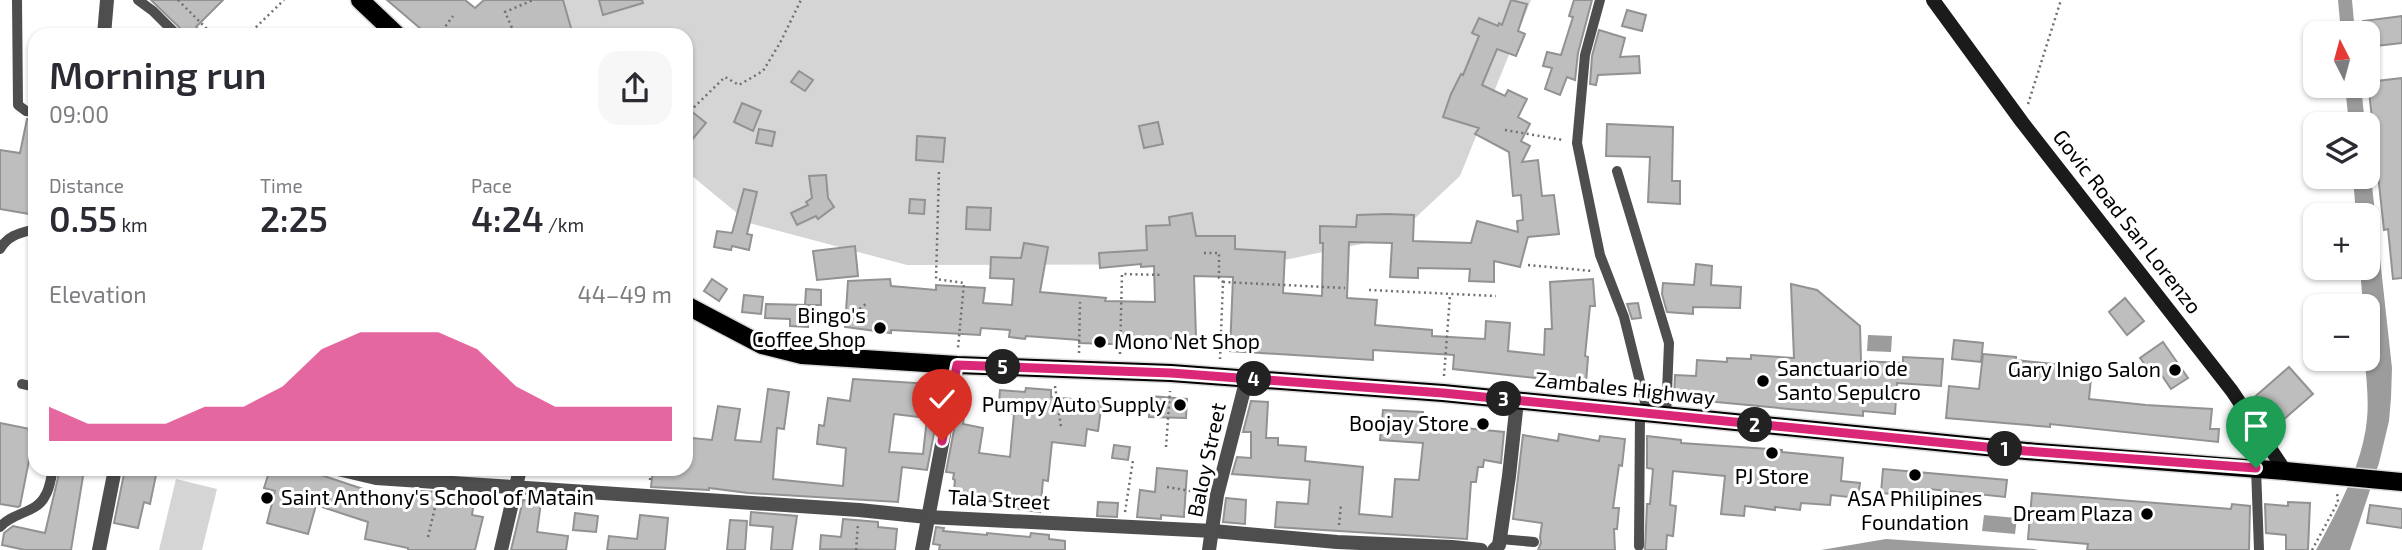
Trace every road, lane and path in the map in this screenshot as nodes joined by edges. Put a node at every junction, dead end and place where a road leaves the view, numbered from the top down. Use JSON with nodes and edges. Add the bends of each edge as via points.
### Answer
{"nodes":[{"id":1,"x":17,"y":0,"type":"edge"},
{"id":2,"x":107,"y":0,"type":"edge"},
{"id":3,"x":138,"y":0,"type":"edge"},
{"id":4,"x":178,"y":0,"type":"edge"},
{"id":5,"x":284,"y":0,"type":"edge"},
{"id":6,"x":360,"y":0,"type":"edge"},
{"id":7,"x":533,"y":0,"type":"edge"},
{"id":8,"x":800,"y":0,"type":"edge"},
{"id":9,"x":1600,"y":0,"type":"edge"},
{"id":10,"x":1933,"y":0,"type":"edge"},
{"id":11,"x":2061,"y":0,"type":"edge"},
{"id":12,"x":453,"y":16,"type":"dead end"},
{"id":13,"x":105,"y":28,"type":"edge"},
{"id":14,"x":170,"y":28,"type":"edge"},
{"id":15,"x":206,"y":28,"type":"edge"},
{"id":16,"x":255,"y":28,"type":"edge"},
{"id":17,"x":390,"y":28,"type":"edge"},
{"id":18,"x":444,"y":28,"type":"edge"},
{"id":19,"x":512,"y":28,"type":"edge"},
{"id":20,"x":693,"y":108,"type":"edge"},
{"id":21,"x":28,"y":111,"type":"edge"},
{"id":22,"x":2022,"y":122,"type":"junction"},
{"id":23,"x":1505,"y":130,"type":"dead end"},
{"id":24,"x":1577,"y":143,"type":"junction"},
{"id":25,"x":1617,"y":171,"type":"dead end"},
{"id":26,"x":939,"y":172,"type":"dead end"},
{"id":27,"x":28,"y":231,"type":"edge"},
{"id":28,"x":0,"y":249,"type":"edge"},
{"id":29,"x":1205,"y":253,"type":"dead end"},
{"id":30,"x":1528,"y":265,"type":"dead end"},
{"id":31,"x":1605,"y":273,"type":"junction"},
{"id":32,"x":1164,"y":275,"type":"dead end"},
{"id":33,"x":1223,"y":282,"type":"junction"},
{"id":34,"x":1345,"y":288,"type":"dead end"},
{"id":35,"x":1369,"y":290,"type":"dead end"},
{"id":36,"x":1450,"y":295,"type":"junction"},
{"id":37,"x":1496,"y":296,"type":"dead end"},
{"id":38,"x":1080,"y":302,"type":"dead end"},
{"id":39,"x":867,"y":303,"type":"dead end"},
{"id":40,"x":693,"y":309,"type":"edge"},
{"id":41,"x":802,"y":355,"type":"junction"},
{"id":42,"x":957,"y":365,"type":"junction"},
{"id":43,"x":1052,"y":369,"type":"junction"},
{"id":44,"x":1079,"y":370,"type":"junction"},
{"id":45,"x":1119,"y":371,"type":"junction"},
{"id":46,"x":1171,"y":373,"type":"junction"},
{"id":47,"x":1219,"y":376,"type":"junction"},
{"id":48,"x":1247,"y":379,"type":"junction"},
{"id":49,"x":22,"y":384,"type":"dead end"},
{"id":50,"x":28,"y":385,"type":"edge"},
{"id":51,"x":1443,"y":393,"type":"junction"},
{"id":52,"x":1517,"y":401,"type":"junction"},
{"id":53,"x":1644,"y":414,"type":"junction"},
{"id":54,"x":1666,"y":416,"type":"junction"},
{"id":55,"x":1061,"y":427,"type":"dead end"},
{"id":56,"x":1166,"y":447,"type":"dead end"},
{"id":57,"x":1133,"y":460,"type":"dead end"},
{"id":58,"x":2256,"y":468,"type":"junction"},
{"id":59,"x":2285,"y":471,"type":"junction"},
{"id":60,"x":2336,"y":475,"type":"junction"},
{"id":61,"x":51,"y":476,"type":"edge"},
{"id":62,"x":115,"y":476,"type":"edge"},
{"id":63,"x":368,"y":476,"type":"edge"},
{"id":64,"x":519,"y":476,"type":"edge"},
{"id":65,"x":2396,"y":481,"type":"edge"},
{"id":66,"x":441,"y":482,"type":"junction"},
{"id":67,"x":1167,"y":487,"type":"dead end"},
{"id":68,"x":516,"y":488,"type":"junction"},
{"id":69,"x":1217,"y":495,"type":"junction"},
{"id":70,"x":1340,"y":504,"type":"dead end"},
{"id":71,"x":859,"y":510,"type":"junction"},
{"id":72,"x":927,"y":517,"type":"junction"},
{"id":73,"x":0,"y":527,"type":"edge"},
{"id":74,"x":1118,"y":528,"type":"junction"},
{"id":75,"x":1213,"y":531,"type":"junction"},
{"id":76,"x":428,"y":537,"type":"dead end"},
{"id":77,"x":1337,"y":542,"type":"junction"},
{"id":78,"x":1534,"y":542,"type":"dead end"},
{"id":79,"x":1497,"y":544,"type":"edge"},
{"id":80,"x":1639,"y":546,"type":"dead end"},
{"id":81,"x":99,"y":550,"type":"edge"},
{"id":82,"x":500,"y":550,"type":"edge"},
{"id":83,"x":856,"y":550,"type":"edge"},
{"id":84,"x":922,"y":550,"type":"edge"},
{"id":85,"x":1209,"y":550,"type":"edge"},
{"id":86,"x":1481,"y":550,"type":"edge"},
{"id":87,"x":2259,"y":550,"type":"edge"},
{"id":88,"x":2312,"y":550,"type":"edge"}],
"edges":[{"from":1,"to":21,"type":"lane","via":[[18,105]]},
{"from":2,"to":13,"type":"street"},
{"from":3,"to":14,"type":"lane"},
{"from":4,"to":15,"type":"path"},
{"from":5,"to":16,"type":"path"},
{"from":6,"to":17,"type":"main road"},
{"from":7,"to":19,"type":"path","via":[[505,12]]},
{"from":8,"to":20,"type":"path","via":[[763,71],[740,85],[725,77]]},
{"from":9,"to":24,"type":"lane","via":[[1584,55]]},
{"from":10,"to":22,"type":"main road","name":"Govic Road San Lorenzo"},
{"from":11,"to":22,"type":"path"},
{"from":12,"to":18,"type":"path"},
{"from":22,"to":59,"type":"main road","name":"Govic Road San Lorenzo","via":[[2232,391]]},
{"from":23,"to":24,"type":"path"},
{"from":24,"to":31,"type":"lane"},
{"from":25,"to":54,"type":"lane","via":[[1669,343]]},
{"from":26,"to":42,"type":"path","via":[[936,279],[964,283]]},
{"from":27,"to":28,"type":"lane","via":[[5,240]]},
{"from":29,"to":33,"type":"path","via":[[1219,253]]},
{"from":30,"to":31,"type":"path"},
{"from":31,"to":53,"type":"lane","via":[[1624,317]]},
{"from":32,"to":45,"type":"path","via":[[1122,274]]},
{"from":33,"to":34,"type":"path"},
{"from":33,"to":47,"type":"path"},
{"from":35,"to":36,"type":"path"},
{"from":36,"to":37,"type":"path"},
{"from":36,"to":51,"type":"path"},
{"from":38,"to":44,"type":"path"},
{"from":39,"to":41,"type":"path"},
{"from":40,"to":41,"type":"main road","name":"Zambales Highway","via":[[762,345]]},
{"from":41,"to":42,"type":"main road","name":"Zambales Highway"},
{"from":42,"to":43,"type":"main road","name":"Zambales Highway"},
{"from":42,"to":72,"type":"street"},
{"from":43,"to":44,"type":"main road","name":"Zambales Highway"},
{"from":43,"to":55,"type":"path"},
{"from":44,"to":45,"type":"main road","name":"Zambales Highway"},
{"from":45,"to":46,"type":"main road","name":"Zambales Highway"},
{"from":46,"to":47,"type":"main road","name":"Zambales Highway"},
{"from":46,"to":56,"type":"path"},
{"from":47,"to":48,"type":"main road","name":"Zambales Highway"},
{"from":48,"to":51,"type":"main road","name":"Zambales Highway"},
{"from":48,"to":69,"type":"street","name":"Baloy Street"},
{"from":49,"to":50,"type":"lane"},
{"from":51,"to":52,"type":"main road","name":"Zambales Highway"},
{"from":52,"to":53,"type":"main road","name":"Zambales Highway"},
{"from":52,"to":79,"type":"street"},
{"from":53,"to":54,"type":"main road","name":"Zambales Highway"},
{"from":53,"to":80,"type":"lane"},
{"from":54,"to":58,"type":"main road","name":"Zambales Highway"},
{"from":57,"to":74,"type":"path"},
{"from":58,"to":59,"type":"main road","name":"Zambales Highway"},
{"from":58,"to":87,"type":"lane"},
{"from":59,"to":60,"type":"main road","name":"Zambales Highway"},
{"from":60,"to":65,"type":"main road","name":"Zambales Highway"},
{"from":60,"to":88,"type":"path","via":[[2338,502]]},
{"from":61,"to":73,"type":"lane","via":[[40,503]]},
{"from":62,"to":81,"type":"street"},
{"from":63,"to":66,"type":"street","name":"Tala Street"},
{"from":64,"to":68,"type":"street"},
{"from":66,"to":68,"type":"street","name":"Tala Street"},
{"from":66,"to":76,"type":"path"},
{"from":67,"to":69,"type":"path"},
{"from":68,"to":71,"type":"street","name":"Tala Street"},
{"from":68,"to":82,"type":"street"},
{"from":69,"to":75,"type":"street","name":"Baloy Street"},
{"from":70,"to":77,"type":"path"},
{"from":71,"to":72,"type":"street","name":"Tala Street"},
{"from":71,"to":83,"type":"path"},
{"from":72,"to":74,"type":"street","name":"Tala Street"},
{"from":72,"to":84,"type":"street"},
{"from":74,"to":75,"type":"street","name":"Tala Street"},
{"from":75,"to":77,"type":"street","name":"Tala Street"},
{"from":75,"to":85,"type":"street","name":"Baloy Street"},
{"from":77,"to":86,"type":"street","name":"Tala Street"},
{"from":78,"to":79,"type":"lane"}]}
